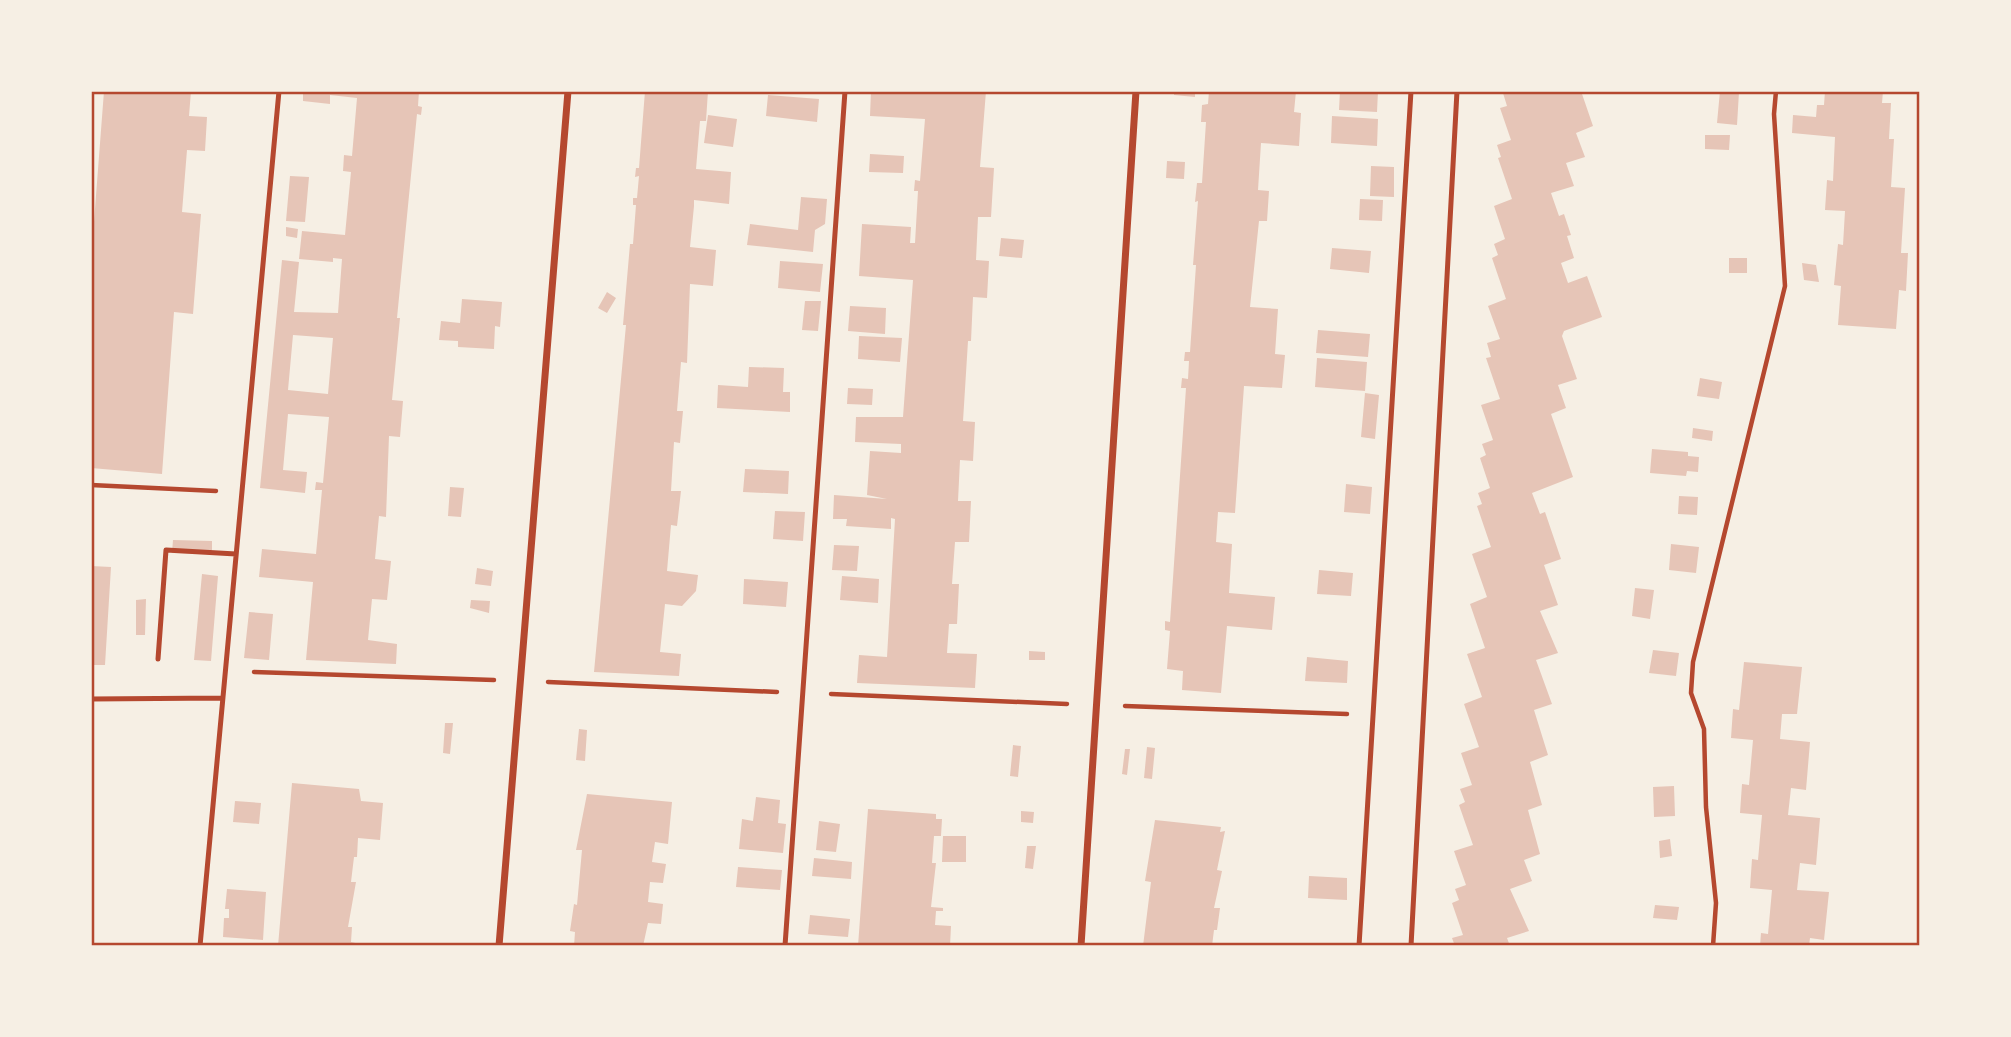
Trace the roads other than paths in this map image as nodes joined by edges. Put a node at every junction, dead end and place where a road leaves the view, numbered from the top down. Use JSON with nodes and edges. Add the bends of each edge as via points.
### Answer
{"nodes":[{"id":1,"x":279,"y":91,"type":"edge"},
{"id":2,"x":568,"y":91,"type":"edge"},
{"id":3,"x":845,"y":91,"type":"edge"},
{"id":4,"x":1136,"y":91,"type":"edge"},
{"id":5,"x":1411,"y":91,"type":"edge"},
{"id":6,"x":1457,"y":91,"type":"edge"},
{"id":7,"x":236,"y":554,"type":"junction"},
{"id":8,"x":158,"y":659,"type":"dead end"},
{"id":9,"x":223,"y":698,"type":"junction"},
{"id":10,"x":91,"y":699,"type":"edge"},
{"id":11,"x":200,"y":946,"type":"edge"},
{"id":12,"x":499,"y":946,"type":"edge"},
{"id":13,"x":785,"y":946,"type":"edge"},
{"id":14,"x":1081,"y":946,"type":"edge"},
{"id":15,"x":1359,"y":946,"type":"edge"},
{"id":16,"x":1411,"y":946,"type":"edge"}],
"edges":[{"from":1,"to":7,"type":"lane"},
{"from":2,"to":12,"type":"street"},
{"from":3,"to":13,"type":"lane"},
{"from":4,"to":14,"type":"street"},
{"from":5,"to":15,"type":"lane"},
{"from":6,"to":16,"type":"lane"},
{"from":7,"to":8,"type":"lane","via":[[166,550]]},
{"from":7,"to":9,"type":"lane"},
{"from":9,"to":10,"type":"lane"},
{"from":9,"to":11,"type":"lane"}]}
